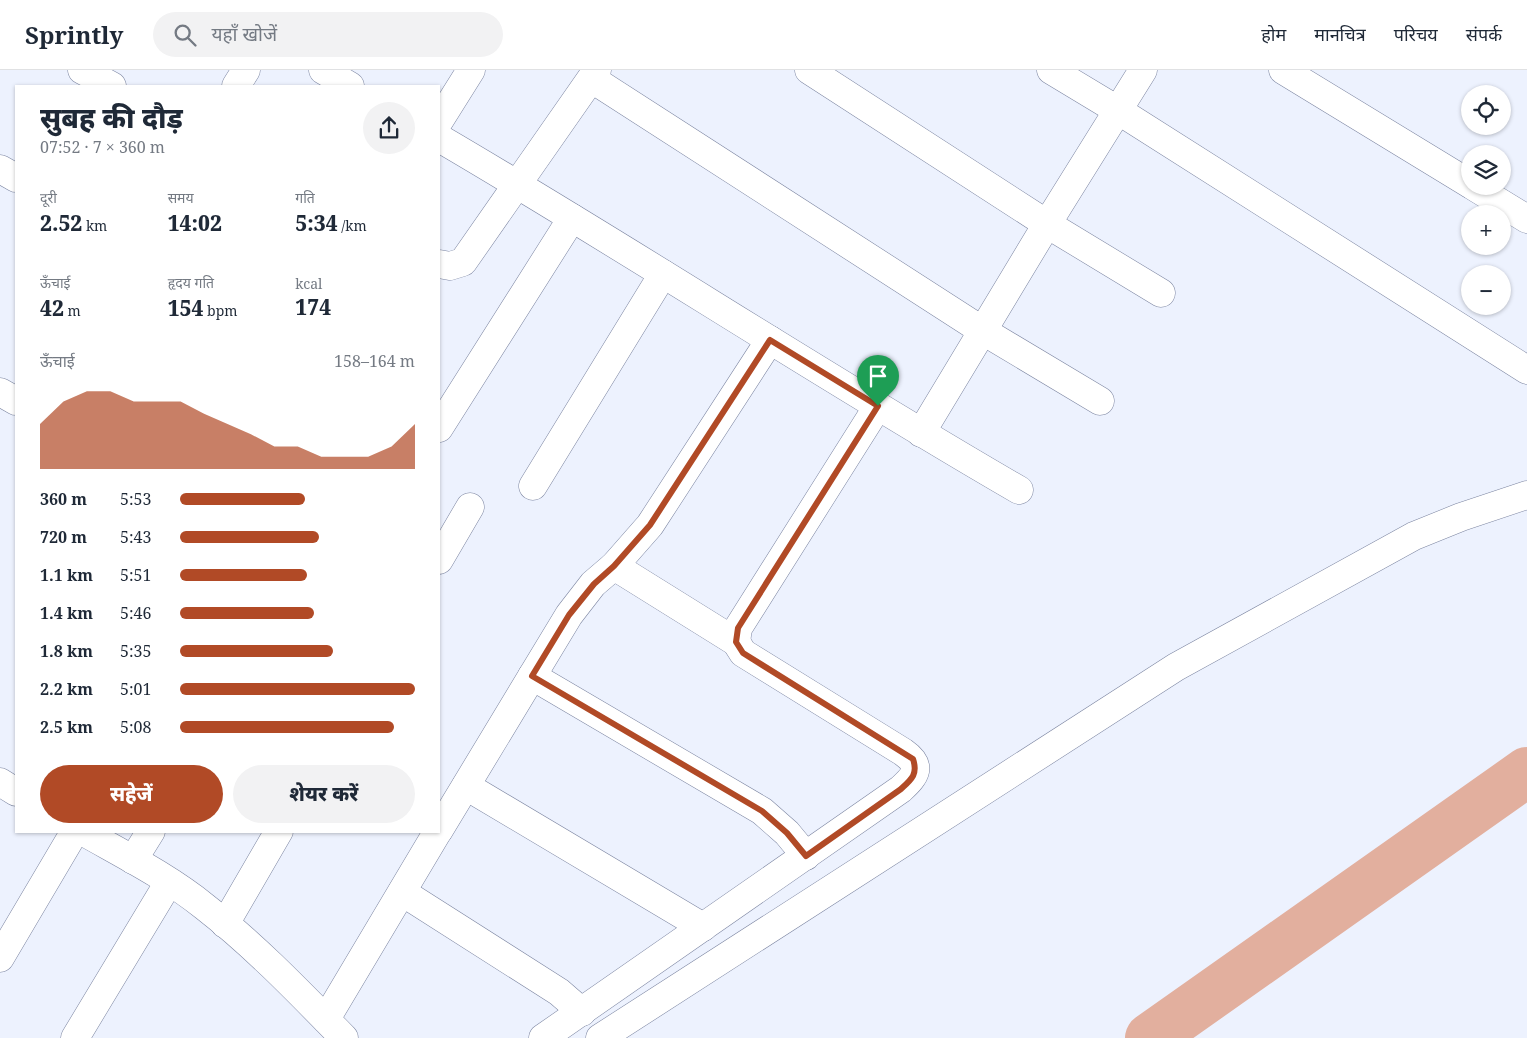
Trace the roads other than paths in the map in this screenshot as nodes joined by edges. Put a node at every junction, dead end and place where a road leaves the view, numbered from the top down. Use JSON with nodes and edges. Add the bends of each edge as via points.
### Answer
{"nodes":[{"id":1,"x":82,"y":70,"type":"edge"},
{"id":2,"x":246,"y":70,"type":"edge"},
{"id":3,"x":471,"y":70,"type":"edge"},
{"id":4,"x":809,"y":70,"type":"edge"},
{"id":5,"x":1051,"y":70,"type":"edge"},
{"id":6,"x":1144,"y":70,"type":"edge"},
{"id":7,"x":1283,"y":70,"type":"edge"},
{"id":8,"x":594,"y":74,"type":"edge"},
{"id":9,"x":110,"y":85,"type":"edge"},
{"id":10,"x":237,"y":85,"type":"edge"},
{"id":11,"x":1119,"y":111,"type":"junction"},
{"id":12,"x":440,"y":118,"type":"edge"},
{"id":13,"x":440,"y":139,"type":"edge"},
{"id":14,"x":0,"y":169,"type":"edge"},
{"id":15,"x":15,"y":177,"type":"edge"},
{"id":16,"x":1461,"y":178,"type":"edge"},
{"id":17,"x":518,"y":185,"type":"junction"},
{"id":18,"x":1488,"y":195,"type":"edge"},
{"id":19,"x":572,"y":218,"type":"junction"},
{"id":20,"x":1527,"y":219,"type":"edge"},
{"id":21,"x":1047,"y":224,"type":"junction"},
{"id":22,"x":440,"y":264,"type":"edge"},
{"id":23,"x":663,"y":274,"type":"junction"},
{"id":24,"x":1161,"y":293,"type":"dead end"},
{"id":25,"x":983,"y":331,"type":"junction"},
{"id":26,"x":770,"y":340,"type":"junction"},
{"id":27,"x":1527,"y":370,"type":"edge"},
{"id":28,"x":0,"y":392,"type":"edge"},
{"id":29,"x":15,"y":400,"type":"edge"},
{"id":30,"x":1100,"y":400,"type":"dead end"},
{"id":31,"x":878,"y":406,"type":"junction"},
{"id":32,"x":440,"y":426,"type":"edge"},
{"id":33,"x":921,"y":433,"type":"junction"},
{"id":34,"x":533,"y":486,"type":"dead end"},
{"id":35,"x":1019,"y":490,"type":"dead end"},
{"id":36,"x":1527,"y":495,"type":"edge"},
{"id":37,"x":470,"y":507,"type":"dead end"},
{"id":38,"x":440,"y":558,"type":"edge"},
{"id":39,"x":614,"y":566,"type":"junction"},
{"id":40,"x":736,"y":642,"type":"junction"},
{"id":41,"x":532,"y":676,"type":"junction"},
{"id":42,"x":0,"y":782,"type":"edge"},
{"id":43,"x":466,"y":786,"type":"junction"},
{"id":44,"x":15,"y":791,"type":"edge"},
{"id":45,"x":440,"y":828,"type":"edge"},
{"id":46,"x":73,"y":833,"type":"edge"},
{"id":47,"x":86,"y":833,"type":"edge"},
{"id":48,"x":150,"y":833,"type":"edge"},
{"id":49,"x":278,"y":833,"type":"edge"},
{"id":50,"x":437,"y":833,"type":"edge"},
{"id":51,"x":806,"y":856,"type":"junction"},
{"id":52,"x":133,"y":860,"type":"junction"},
{"id":53,"x":169,"y":882,"type":"junction"},
{"id":54,"x":402,"y":892,"type":"junction"},
{"id":55,"x":225,"y":924,"type":"junction"},
{"id":56,"x":703,"y":927,"type":"junction"},
{"id":57,"x":0,"y":958,"type":"edge"},
{"id":58,"x":582,"y":1012,"type":"junction"},
{"id":59,"x":335,"y":1029,"type":"edge"},
{"id":60,"x":75,"y":1038,"type":"edge"},
{"id":61,"x":542,"y":1038,"type":"edge"},
{"id":62,"x":600,"y":1038,"type":"edge"}],
"edges":[{"from":1,"to":9,"type":"street"},
{"from":2,"to":10,"type":"street"},
{"from":3,"to":12,"type":"street"},
{"from":4,"to":21,"type":"street"},
{"from":5,"to":11,"type":"street"},
{"from":6,"to":11,"type":"street"},
{"from":7,"to":16,"type":"street"},
{"from":8,"to":17,"type":"street"},
{"from":8,"to":25,"type":"street"},
{"from":11,"to":21,"type":"street"},
{"from":11,"to":27,"type":"street"},
{"from":13,"to":17,"type":"street"},
{"from":14,"to":15,"type":"street"},
{"from":17,"to":19,"type":"street"},
{"from":17,"to":22,"type":"street","via":[[463,262],[450,266]]},
{"from":18,"to":20,"type":"street"},
{"from":19,"to":23,"type":"street"},
{"from":19,"to":32,"type":"street"},
{"from":21,"to":24,"type":"street"},
{"from":21,"to":25,"type":"street"},
{"from":23,"to":26,"type":"street"},
{"from":23,"to":34,"type":"street"},
{"from":25,"to":30,"type":"street"},
{"from":25,"to":33,"type":"street"},
{"from":26,"to":31,"type":"street"},
{"from":26,"to":39,"type":"street","via":[[650,525]]},
{"from":28,"to":29,"type":"street"},
{"from":31,"to":33,"type":"street"},
{"from":31,"to":40,"type":"street","via":[[738,628]]},
{"from":33,"to":35,"type":"street"},
{"from":36,"to":62,"type":"street","via":[[1461,516],[1414,536],[1176,667]]},
{"from":37,"to":38,"type":"street"},
{"from":39,"to":40,"type":"street"},
{"from":39,"to":41,"type":"street","via":[[594,584],[569,615]]},
{"from":40,"to":51,"type":"street","via":[[743,653],[913,759],[914,774],[901,789]]},
{"from":41,"to":43,"type":"street"},
{"from":41,"to":51,"type":"street","via":[[762,811]]},
{"from":42,"to":44,"type":"street"},
{"from":43,"to":45,"type":"street"},
{"from":43,"to":56,"type":"street"},
{"from":46,"to":57,"type":"street"},
{"from":47,"to":52,"type":"street"},
{"from":48,"to":52,"type":"street"},
{"from":49,"to":55,"type":"street"},
{"from":50,"to":54,"type":"street"},
{"from":51,"to":56,"type":"street"},
{"from":52,"to":53,"type":"street"},
{"from":53,"to":55,"type":"street"},
{"from":53,"to":60,"type":"street"},
{"from":54,"to":58,"type":"street","via":[[559,992]]},
{"from":54,"to":59,"type":"street"},
{"from":55,"to":59,"type":"street"},
{"from":56,"to":58,"type":"street"},
{"from":58,"to":61,"type":"street"}]}
